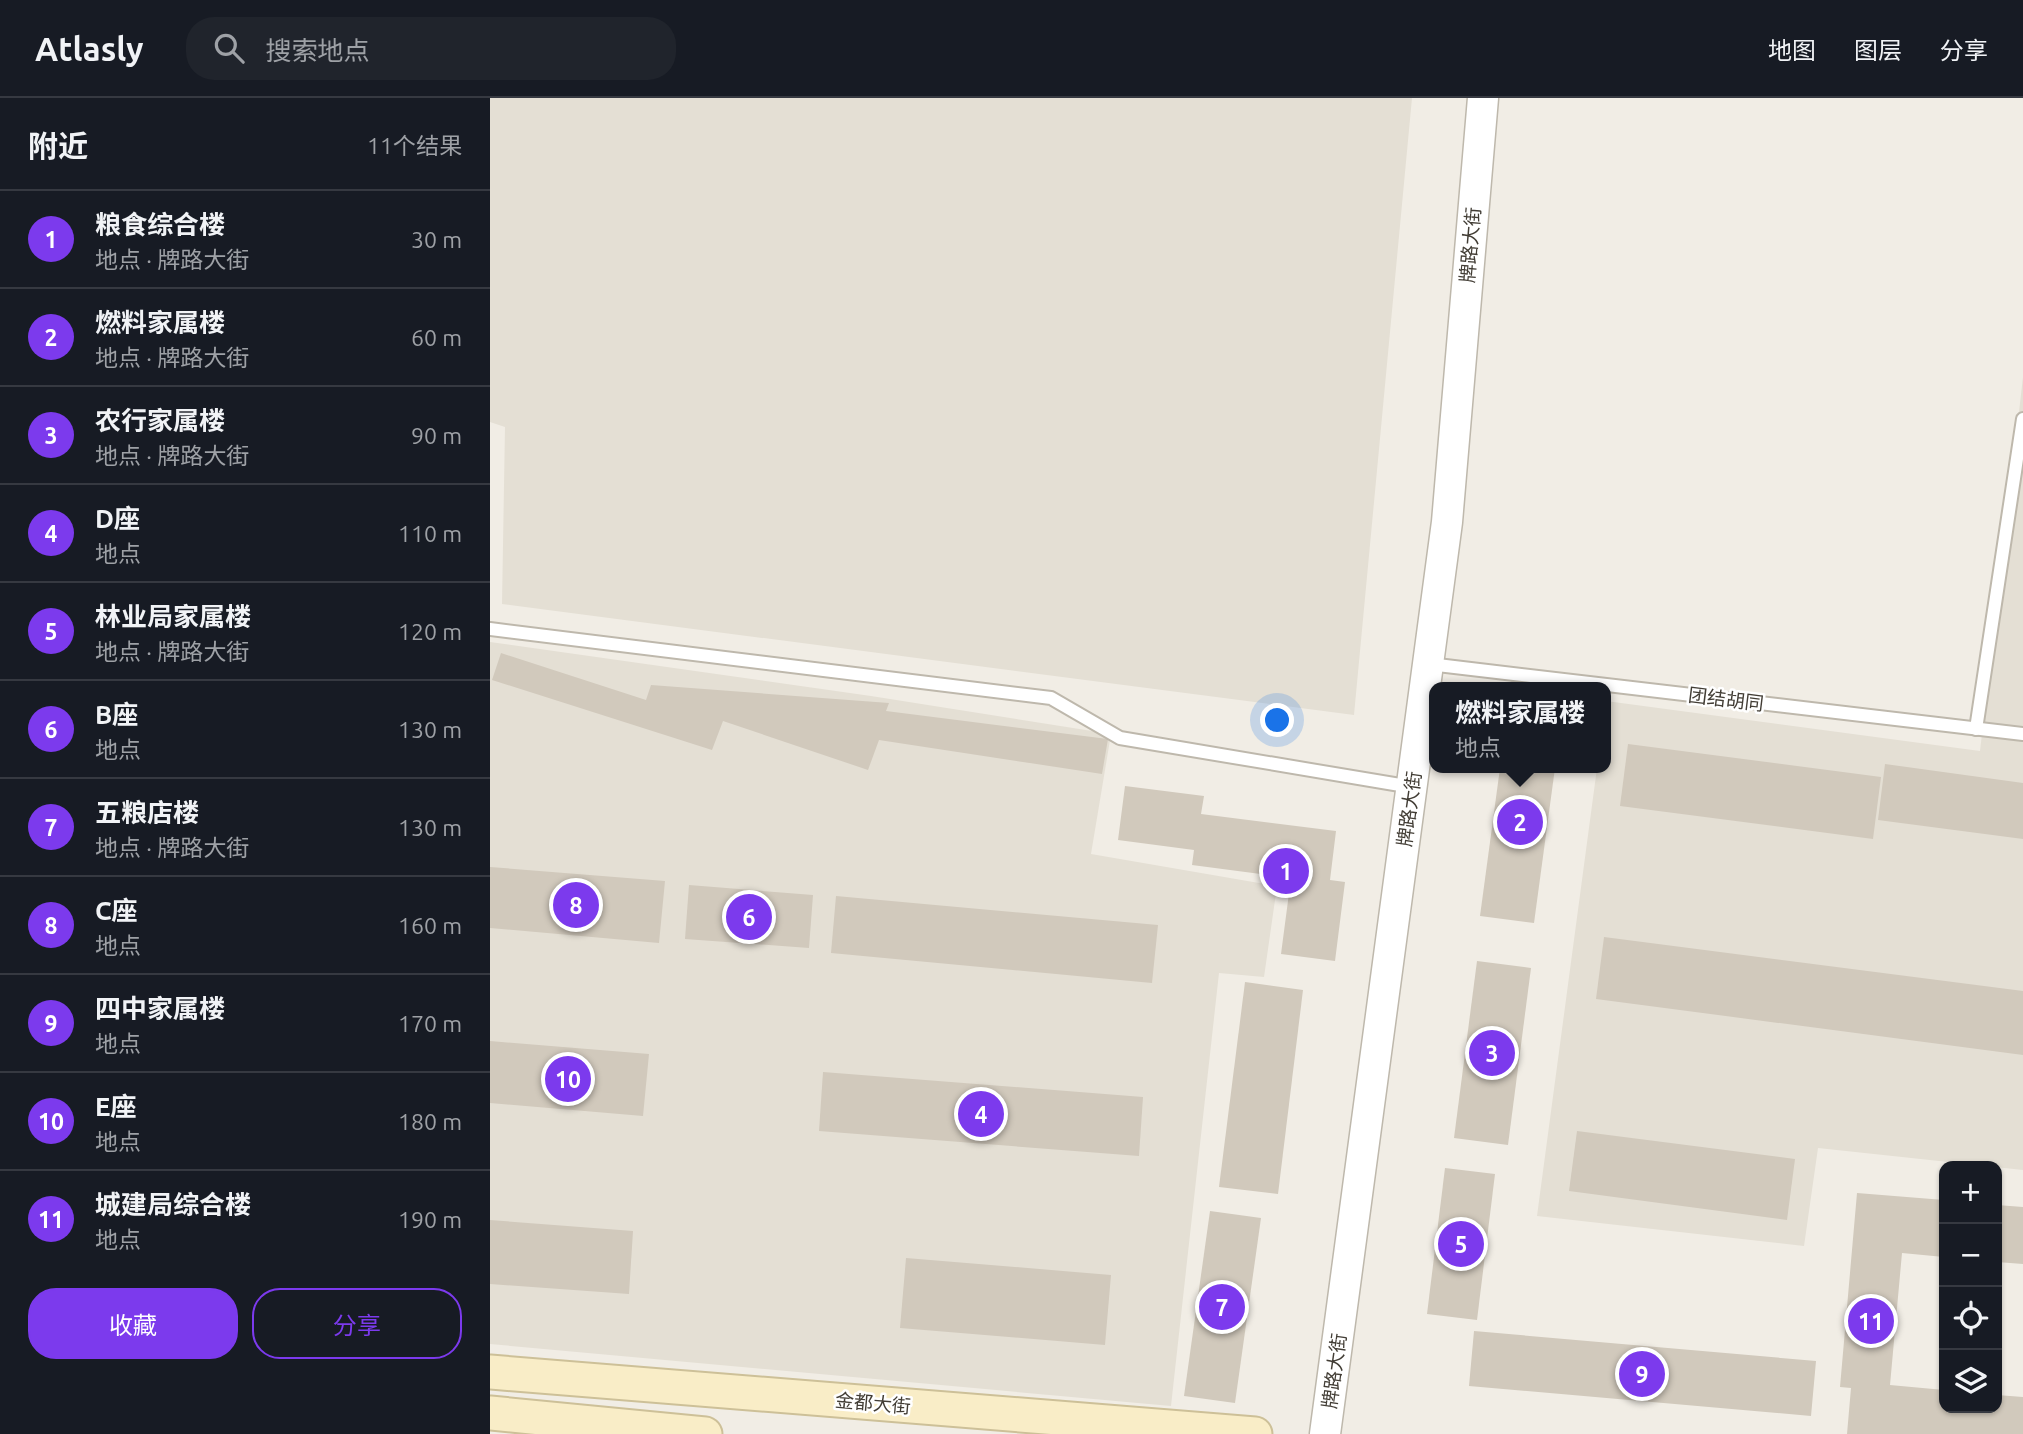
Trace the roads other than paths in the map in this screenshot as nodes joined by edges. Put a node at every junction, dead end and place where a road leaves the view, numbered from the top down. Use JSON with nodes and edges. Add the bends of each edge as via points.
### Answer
{"nodes":[{"id":1,"x":1483,"y":98,"type":"edge"},
{"id":2,"x":2023,"y":419,"type":"edge"},
{"id":3,"x":490,"y":628,"type":"edge"},
{"id":4,"x":1428,"y":664,"type":"junction"},
{"id":5,"x":1580,"y":682,"type":"edge"},
{"id":6,"x":1611,"y":686,"type":"edge"},
{"id":7,"x":1976,"y":729,"type":"junction"},
{"id":8,"x":2023,"y":734,"type":"edge"},
{"id":9,"x":1412,"y":787,"type":"junction"},
{"id":10,"x":490,"y":1371,"type":"edge"},
{"id":11,"x":490,"y":1413,"type":"edge"},
{"id":12,"x":705,"y":1434,"type":"edge"},
{"id":13,"x":1255,"y":1434,"type":"edge"},
{"id":14,"x":1325,"y":1434,"type":"edge"}],
"edges":[{"from":1,"to":4,"type":"street","name":"牌路大街","via":[[1447,522]]},
{"from":2,"to":7,"type":"lane"},
{"from":3,"to":9,"type":"lane","via":[[1051,698],[1120,738]]},
{"from":4,"to":5,"type":"lane","name":"团结胡同"},
{"from":4,"to":9,"type":"street","name":"牌路大街"},
{"from":6,"to":7,"type":"lane","name":"团结胡同"},
{"from":7,"to":8,"type":"lane","name":"团结胡同"},
{"from":9,"to":14,"type":"street","name":"牌路大街"},
{"from":10,"to":13,"type":"main road","name":"金都大街"},
{"from":11,"to":12,"type":"main road"}]}
